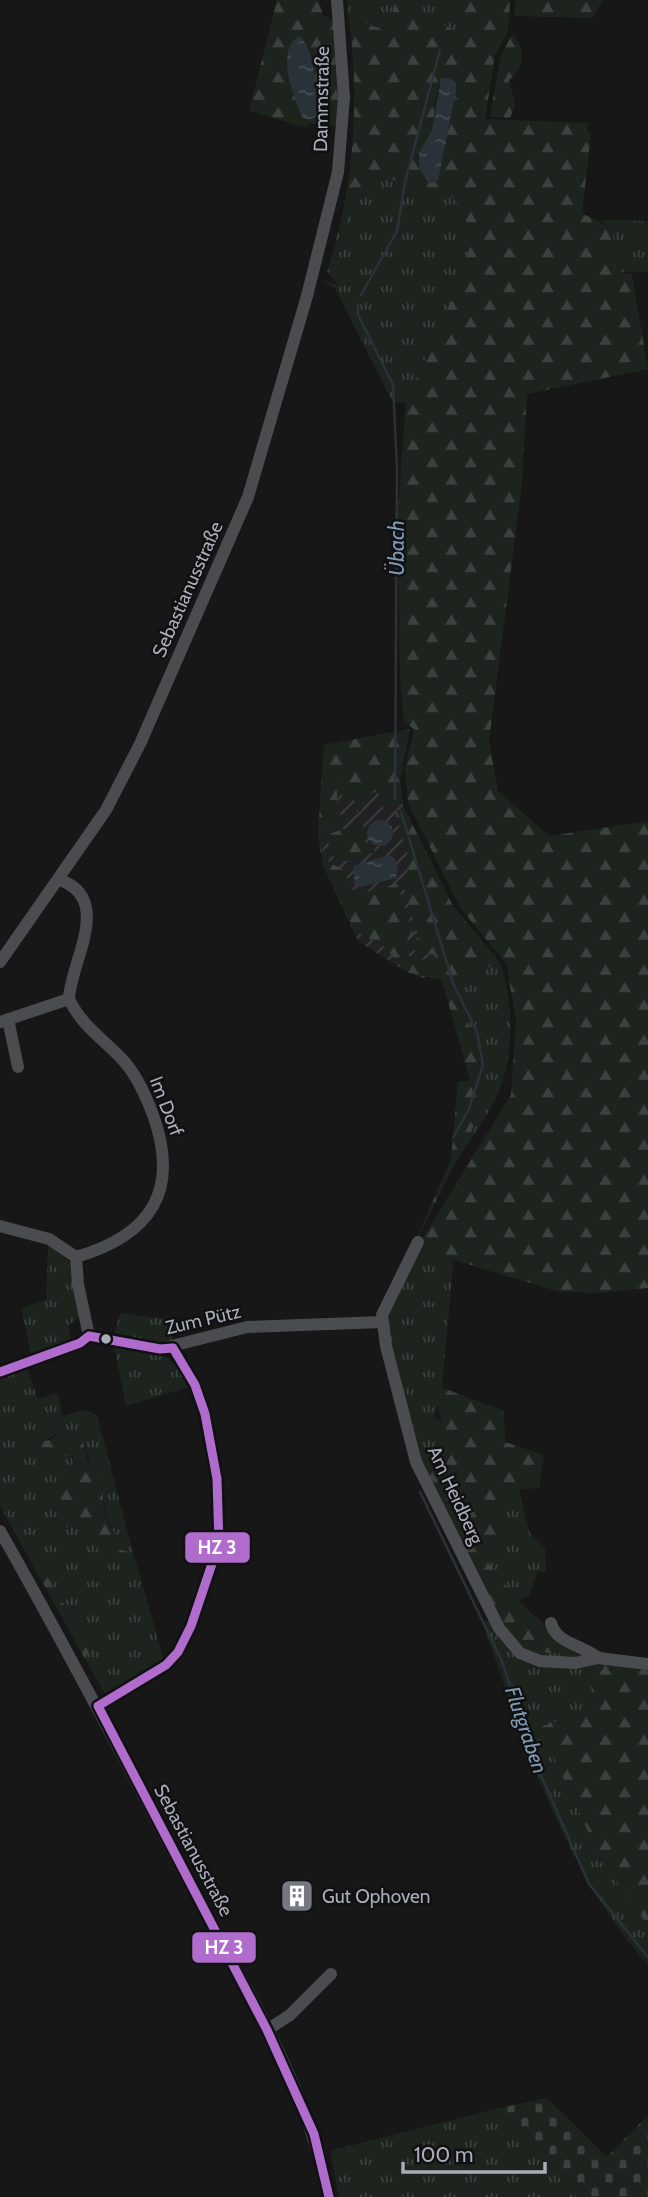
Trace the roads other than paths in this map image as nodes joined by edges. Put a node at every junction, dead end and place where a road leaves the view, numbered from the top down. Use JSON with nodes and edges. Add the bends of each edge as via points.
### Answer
{"nodes":[{"id":1,"x":337,"y":0,"type":"edge"},
{"id":2,"x":332,"y":197,"type":"joint"},
{"id":3,"x":60,"y":880,"type":"junction"},
{"id":4,"x":0,"y":962,"type":"edge"},
{"id":5,"x":69,"y":999,"type":"junction"},
{"id":6,"x":4,"y":1021,"type":"edge"},
{"id":7,"x":18,"y":1067,"type":"dead end"},
{"id":8,"x":0,"y":1226,"type":"edge"},
{"id":9,"x":418,"y":1242,"type":"dead end"},
{"id":10,"x":76,"y":1257,"type":"junction"},
{"id":11,"x":382,"y":1322,"type":"junction"},
{"id":12,"x":89,"y":1336,"type":"junction"},
{"id":13,"x":173,"y":1348,"type":"junction"},
{"id":14,"x":0,"y":1372,"type":"edge"},
{"id":15,"x":0,"y":1531,"type":"edge"},
{"id":16,"x":551,"y":1623,"type":"dead end"},
{"id":17,"x":598,"y":1658,"type":"junction"},
{"id":18,"x":648,"y":1664,"type":"edge"},
{"id":19,"x":98,"y":1706,"type":"junction"},
{"id":20,"x":331,"y":1974,"type":"dead end"},
{"id":21,"x":267,"y":2030,"type":"junction"},
{"id":22,"x":329,"y":2197,"type":"edge"}],
"edges":[{"from":1,"to":2,"type":"street","name":"Dammstraße","via":[[344,97],[342,147]]},
{"from":2,"to":3,"type":"street","name":"Sebastianusstraße","via":[[264,446],[233,537],[140,744],[106,810]]},
{"from":3,"to":4,"type":"street","name":"Sebastianusstraße"},
{"from":3,"to":5,"type":"street","via":[[79,895],[89,922]]},
{"from":5,"to":6,"type":"street"},
{"from":5,"to":10,"type":"street","name":"Im Dorf","via":[[83,1024],[122,1059],[139,1083],[156,1125],[166,1169],[153,1203],[130,1233]]},
{"from":6,"to":7,"type":"street"},
{"from":8,"to":10,"type":"street","via":[[49,1239]]},
{"from":9,"to":11,"type":"street"},
{"from":10,"to":12,"type":"street"},
{"from":11,"to":13,"type":"street","name":"Zum Pütz","via":[[247,1327],[209,1334]]},
{"from":11,"to":17,"type":"street","name":"Am Heidberg","via":[[416,1462],[504,1636],[520,1653],[540,1661]]},
{"from":12,"to":13,"type":"street","name":"Zum Pütz"},
{"from":12,"to":14,"type":"street"},
{"from":13,"to":19,"type":"street","via":[[205,1413],[219,1499],[219,1543],[178,1652],[166,1665]]},
{"from":15,"to":19,"type":"street","name":"Sebastianusstraße"},
{"from":16,"to":17,"type":"street","via":[[561,1638]]},
{"from":17,"to":18,"type":"street"},
{"from":19,"to":21,"type":"street","name":"Sebastianusstraße"},
{"from":20,"to":21,"type":"street","via":[[290,2015]]},
{"from":21,"to":22,"type":"street","name":"Sebastianusstraße","via":[[314,2134]]}]}
